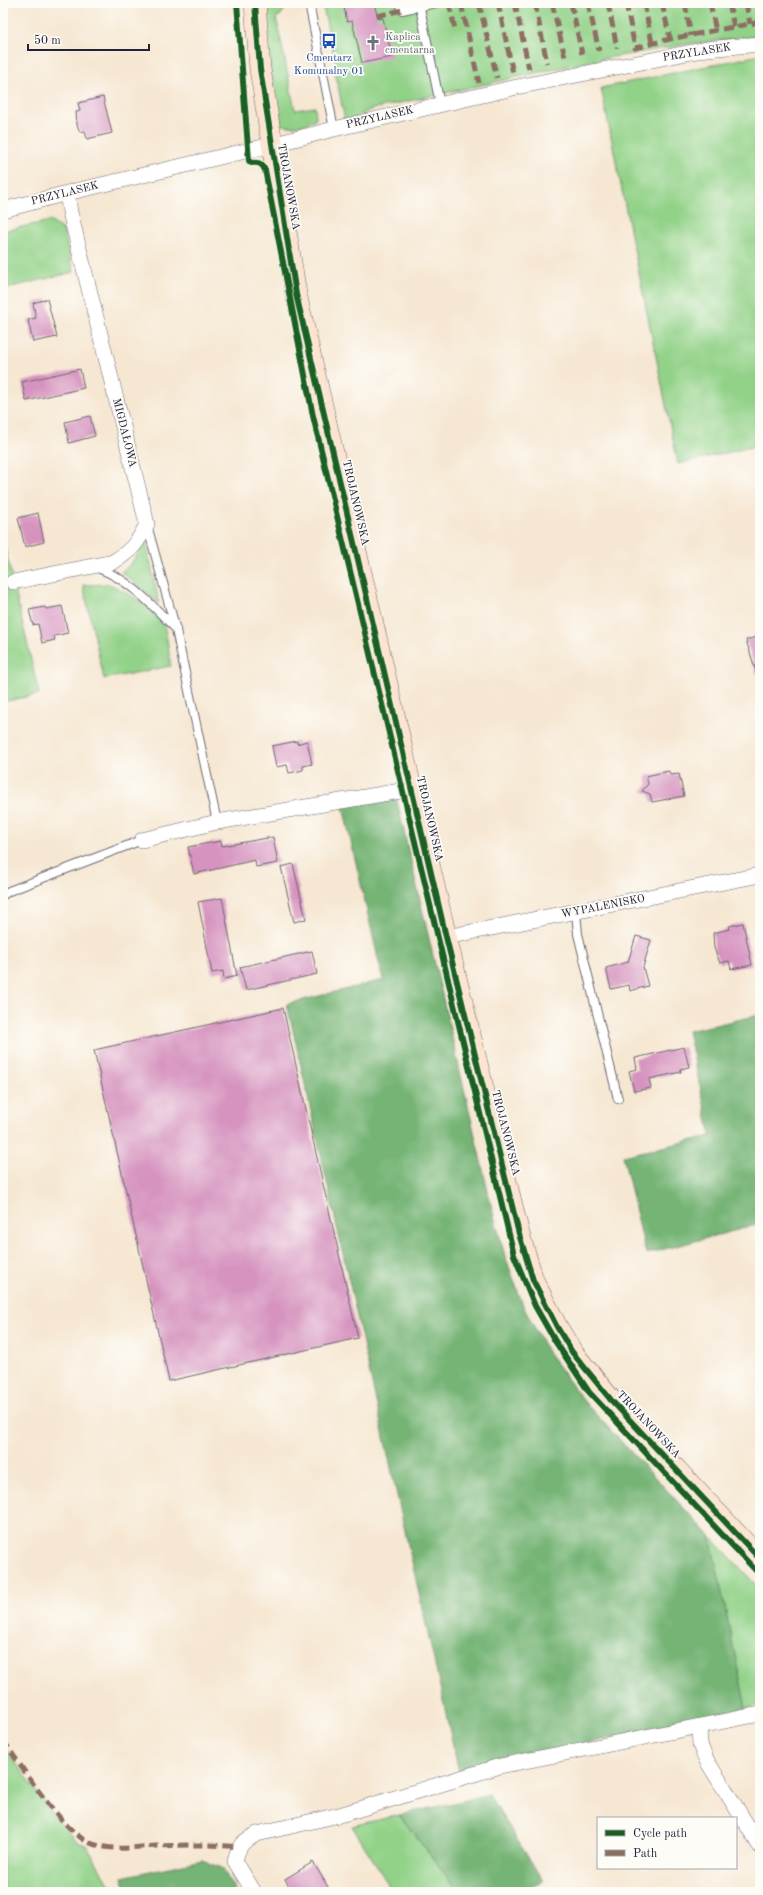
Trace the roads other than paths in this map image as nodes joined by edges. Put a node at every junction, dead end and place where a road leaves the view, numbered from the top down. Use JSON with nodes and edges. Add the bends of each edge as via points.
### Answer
{"nodes":[{"id":1,"x":255,"y":3,"type":"edge"},
{"id":2,"x":309,"y":3,"type":"edge"},
{"id":3,"x":400,"y":3,"type":"edge"},
{"id":4,"x":436,"y":3,"type":"edge"},
{"id":5,"x":419,"y":5,"type":"edge"},
{"id":6,"x":760,"y":44,"type":"edge"},
{"id":7,"x":440,"y":104,"type":"junction"},
{"id":8,"x":334,"y":129,"type":"junction"},
{"id":9,"x":271,"y":145,"type":"junction"},
{"id":10,"x":67,"y":193,"type":"junction"},
{"id":11,"x":3,"y":210,"type":"edge"},
{"id":12,"x":146,"y":524,"type":"junction"},
{"id":13,"x":93,"y":566,"type":"junction"},
{"id":14,"x":13,"y":582,"type":"dead end"},
{"id":15,"x":176,"y":630,"type":"junction"},
{"id":16,"x":412,"y":789,"type":"junction"},
{"id":17,"x":217,"y":822,"type":"junction"},
{"id":18,"x":142,"y":840,"type":"joint"},
{"id":19,"x":760,"y":875,"type":"edge"},
{"id":20,"x":3,"y":896,"type":"edge"},
{"id":21,"x":576,"y":912,"type":"junction"},
{"id":22,"x":446,"y":937,"type":"junction"},
{"id":23,"x":618,"y":1099,"type":"dead end"},
{"id":24,"x":760,"y":1559,"type":"edge"},
{"id":25,"x":760,"y":1714,"type":"edge"},
{"id":26,"x":699,"y":1727,"type":"junction"},
{"id":27,"x":760,"y":1846,"type":"edge"},
{"id":28,"x":254,"y":1892,"type":"edge"}],
"edges":[{"from":1,"to":9,"type":"street","name":"TROJANOWSKA","via":[[260,69]]},
{"from":2,"to":8,"type":"lane"},
{"from":3,"to":5,"type":"lane","via":[[402,10]]},
{"from":4,"to":5,"type":"lane"},
{"from":5,"to":7,"type":"lane"},
{"from":6,"to":7,"type":"street","name":"PRZYLASEK","via":[[707,49]]},
{"from":7,"to":8,"type":"street","name":"PRZYLASEK"},
{"from":8,"to":9,"type":"street","name":"PRZYLASEK"},
{"from":9,"to":10,"type":"street","name":"PRZYLASEK"},
{"from":9,"to":16,"type":"street","name":"TROJANOWSKA","via":[[296,294]]},
{"from":10,"to":11,"type":"street","name":"PRZYLASEK"},
{"from":10,"to":12,"type":"street","name":"MIGDAŁOWA"},
{"from":12,"to":13,"type":"street","via":[[138,542],[126,553],[113,562]]},
{"from":12,"to":15,"type":"lane"},
{"from":13,"to":14,"type":"street"},
{"from":13,"to":15,"type":"lane","via":[[117,576],[141,593]]},
{"from":15,"to":17,"type":"lane"},
{"from":16,"to":17,"type":"street"},
{"from":16,"to":22,"type":"street","name":"TROJANOWSKA"},
{"from":17,"to":18,"type":"street"},
{"from":18,"to":20,"type":"lane","via":[[9,890]]},
{"from":19,"to":21,"type":"street","name":"WYPALENISKO"},
{"from":21,"to":22,"type":"street","name":"WYPALENISKO"},
{"from":21,"to":23,"type":"lane","via":[[578,934]]},
{"from":22,"to":24,"type":"street","name":"TROJANOWSKA","via":[[519,1234],[545,1305],[572,1352],[611,1400]]},
{"from":25,"to":26,"type":"street"},
{"from":26,"to":27,"type":"street","via":[[700,1745],[707,1761]]},
{"from":26,"to":28,"type":"street","via":[[500,1766],[343,1814],[257,1834],[238,1847],[235,1861]]}]}
